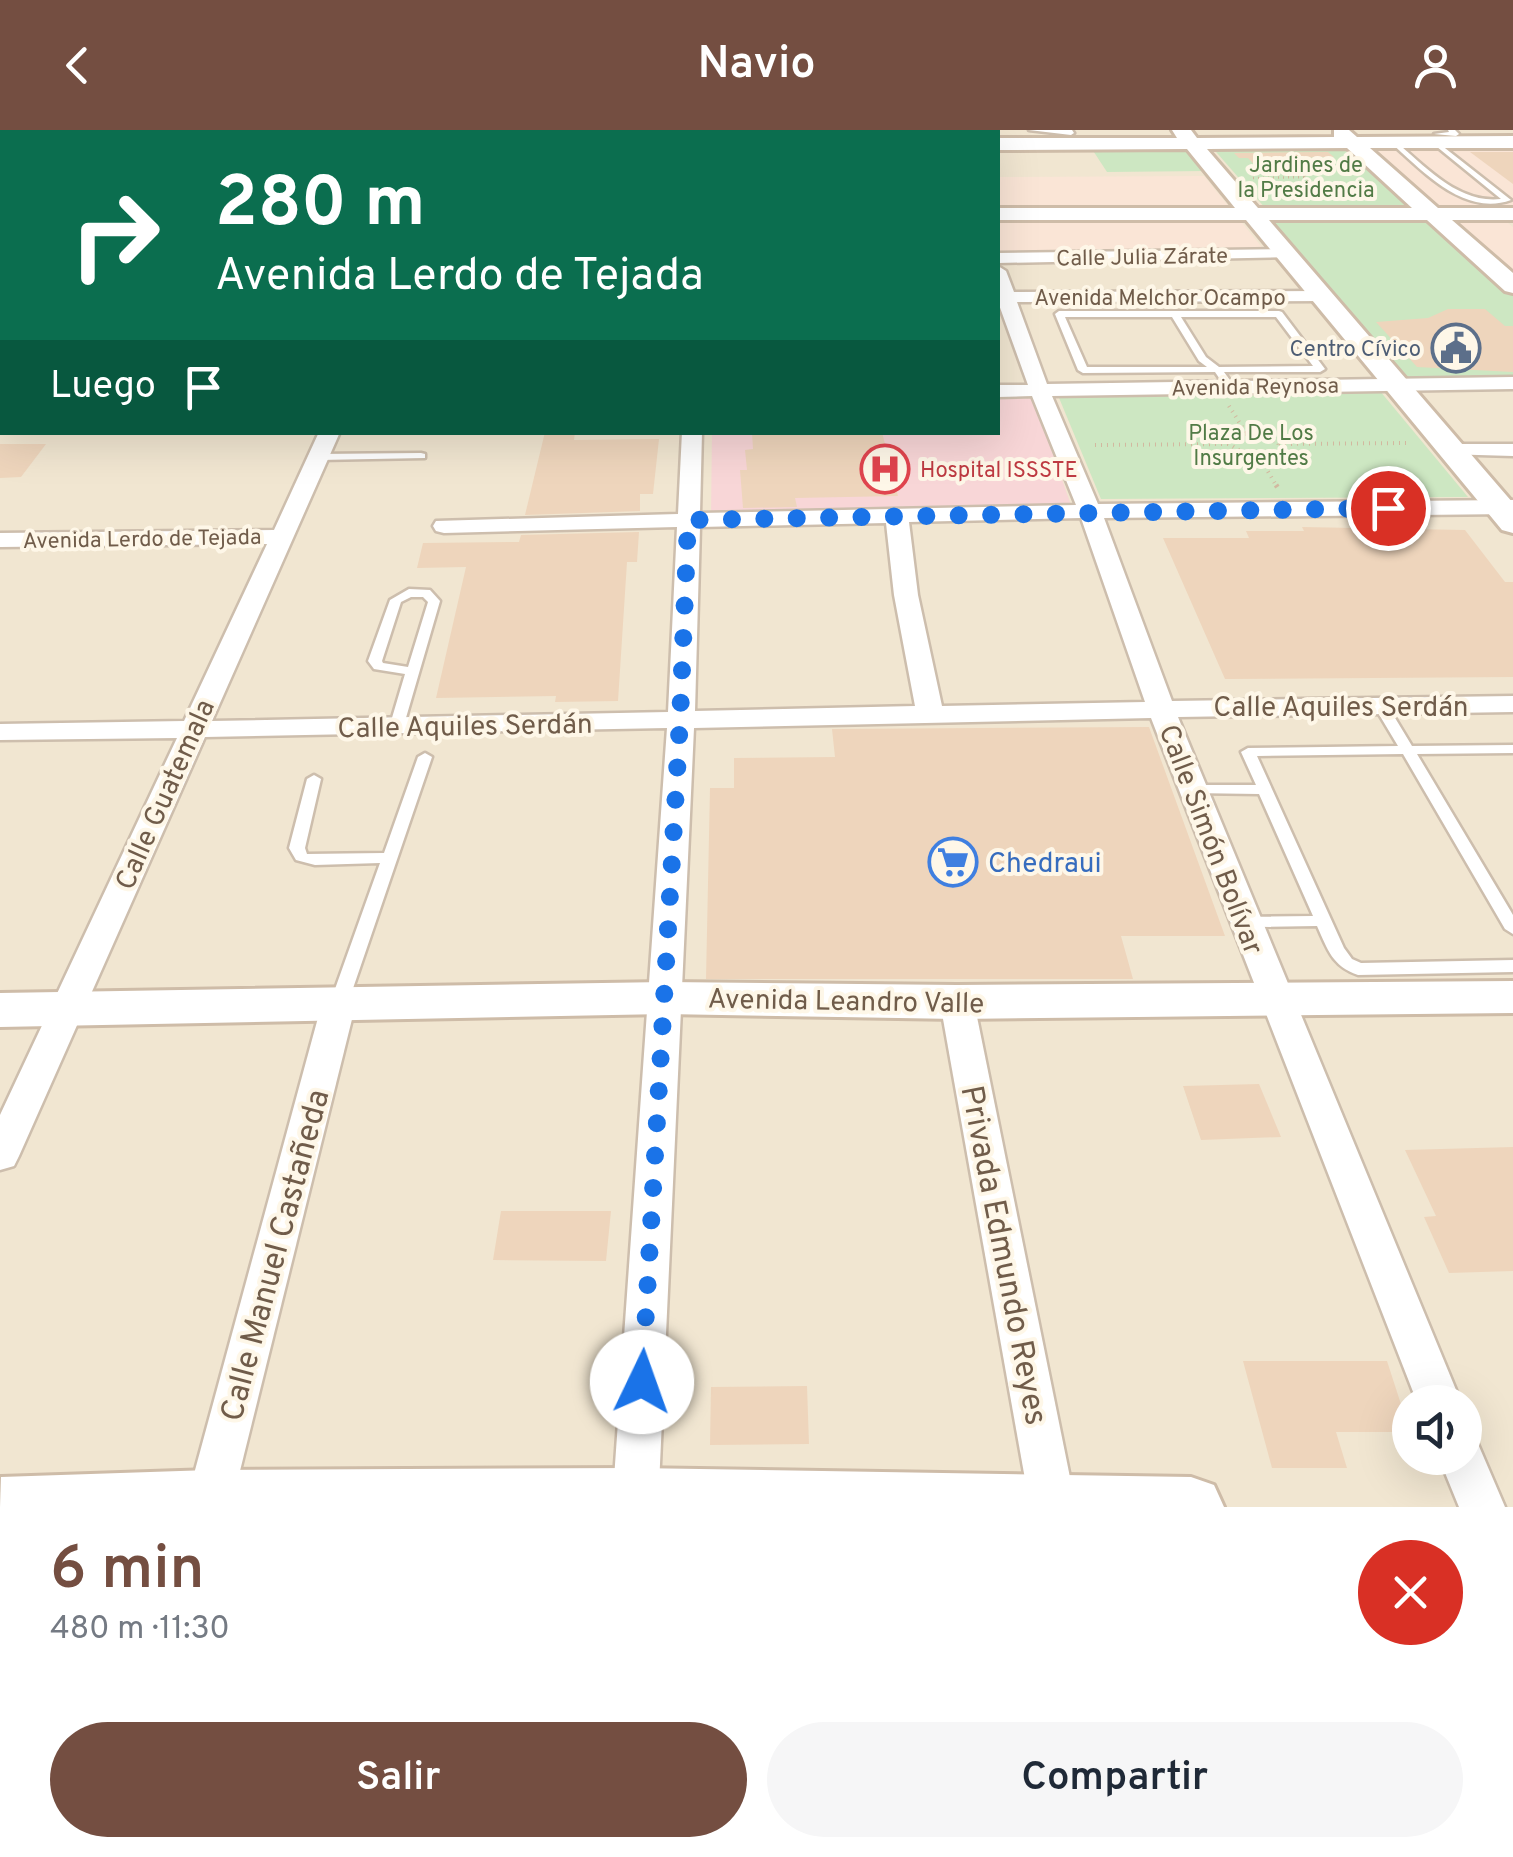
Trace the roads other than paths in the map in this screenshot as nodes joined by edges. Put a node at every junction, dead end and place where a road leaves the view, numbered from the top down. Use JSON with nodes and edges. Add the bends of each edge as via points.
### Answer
{"nodes":[{"id":1,"x":1032,"y":130,"type":"edge"},
{"id":2,"x":1072,"y":136,"type":"edge"},
{"id":3,"x":1187,"y":136,"type":"edge"},
{"id":4,"x":1344,"y":136,"type":"edge"},
{"id":5,"x":1440,"y":136,"type":"edge"},
{"id":6,"x":1394,"y":142,"type":"junction"},
{"id":7,"x":1513,"y":142,"type":"edge"},
{"id":8,"x":1000,"y":144,"type":"edge"},
{"id":9,"x":1431,"y":212,"type":"junction"},
{"id":10,"x":1000,"y":214,"type":"edge"},
{"id":11,"x":1253,"y":214,"type":"junction"},
{"id":12,"x":1513,"y":214,"type":"edge"},
{"id":13,"x":1286,"y":254,"type":"junction"},
{"id":14,"x":1000,"y":258,"type":"edge"},
{"id":15,"x":1510,"y":280,"type":"edge"},
{"id":16,"x":1001,"y":288,"type":"edge"},
{"id":17,"x":1322,"y":296,"type":"junction"},
{"id":18,"x":1174,"y":314,"type":"junction"},
{"id":19,"x":1213,"y":378,"type":"junction"},
{"id":20,"x":1396,"y":384,"type":"junction"},
{"id":21,"x":1511,"y":384,"type":"edge"},
{"id":22,"x":1000,"y":390,"type":"edge"},
{"id":23,"x":1040,"y":390,"type":"junction"},
{"id":24,"x":692,"y":435,"type":"edge"},
{"id":25,"x":324,"y":445,"type":"edge"},
{"id":26,"x":1451,"y":450,"type":"junction"},
{"id":27,"x":1513,"y":450,"type":"edge"},
{"id":28,"x":421,"y":456,"type":"dead end"},
{"id":29,"x":1090,"y":511,"type":"junction"},
{"id":30,"x":1508,"y":512,"type":"edge"},
{"id":31,"x":896,"y":516,"type":"junction"},
{"id":32,"x":688,"y":520,"type":"junction"},
{"id":33,"x":444,"y":526,"type":"dead end"},
{"id":34,"x":283,"y":537,"type":"junction"},
{"id":35,"x":0,"y":540,"type":"edge"},
{"id":36,"x":414,"y":672,"type":"junction"},
{"id":37,"x":1513,"y":704,"type":"edge"},
{"id":38,"x":1382,"y":706,"type":"junction"},
{"id":39,"x":1161,"y":708,"type":"junction"},
{"id":40,"x":930,"y":714,"type":"junction"},
{"id":41,"x":680,"y":720,"type":"junction"},
{"id":42,"x":396,"y":728,"type":"junction"},
{"id":43,"x":192,"y":730,"type":"junction"},
{"id":44,"x":0,"y":732,"type":"edge"},
{"id":45,"x":1513,"y":749,"type":"edge"},
{"id":46,"x":1408,"y":750,"type":"junction"},
{"id":47,"x":425,"y":757,"type":"dead end"},
{"id":48,"x":314,"y":778,"type":"dead end"},
{"id":49,"x":1191,"y":789,"type":"junction"},
{"id":50,"x":1265,"y":790,"type":"junction"},
{"id":51,"x":390,"y":858,"type":"junction"},
{"id":52,"x":1323,"y":921,"type":"junction"},
{"id":53,"x":1244,"y":922,"type":"junction"},
{"id":54,"x":1513,"y":929,"type":"edge"},
{"id":55,"x":1490,"y":981,"type":"edge"},
{"id":56,"x":1272,"y":996,"type":"junction"},
{"id":57,"x":665,"y":998,"type":"junction"},
{"id":58,"x":957,"y":1002,"type":"junction"},
{"id":59,"x":339,"y":1003,"type":"junction"},
{"id":60,"x":67,"y":1008,"type":"junction"},
{"id":61,"x":0,"y":1010,"type":"edge"},
{"id":62,"x":0,"y":1156,"type":"edge"},
{"id":63,"x":1433,"y":1385,"type":"edge"},
{"id":64,"x":1469,"y":1475,"type":"edge"},
{"id":65,"x":635,"y":1502,"type":"edge"},
{"id":66,"x":210,"y":1504,"type":"edge"},
{"id":67,"x":1053,"y":1506,"type":"edge"},
{"id":68,"x":1,"y":1507,"type":"edge"},
{"id":69,"x":1191,"y":1507,"type":"edge"},
{"id":70,"x":1482,"y":1507,"type":"edge"}],
"edges":[{"from":1,"to":2,"type":"lane"},
{"from":2,"to":3,"type":"street"},
{"from":2,"to":8,"type":"street"},
{"from":3,"to":4,"type":"street"},
{"from":3,"to":11,"type":"street"},
{"from":4,"to":6,"type":"street"},
{"from":4,"to":9,"type":"street"},
{"from":5,"to":6,"type":"street"},
{"from":5,"to":6,"type":"lane","via":[[1507,200],[1462,196]]},
{"from":5,"to":7,"type":"street"},
{"from":9,"to":11,"type":"street"},
{"from":9,"to":12,"type":"street"},
{"from":9,"to":15,"type":"street"},
{"from":10,"to":11,"type":"street"},
{"from":11,"to":13,"type":"street"},
{"from":13,"to":14,"type":"street","name":"Calle Julia Zárate"},
{"from":13,"to":17,"type":"street"},
{"from":16,"to":17,"type":"street","name":"Avenida Melchor Ocampo"},
{"from":16,"to":23,"type":"street","name":"Calle Simón Bolívar"},
{"from":17,"to":20,"type":"street"},
{"from":18,"to":19,"type":"lane"},
{"from":18,"to":19,"type":"lane","via":[[1279,314],[1320,370]]},
{"from":18,"to":19,"type":"lane","via":[[1059,314],[1083,370]]},
{"from":19,"to":20,"type":"street","name":"Avenida Reynosa"},
{"from":19,"to":23,"type":"street","name":"Avenida Reynosa"},
{"from":20,"to":21,"type":"street","name":"Avenida Reynosa"},
{"from":20,"to":26,"type":"street"},
{"from":22,"to":23,"type":"street","name":"Avenida Reynosa"},
{"from":23,"to":29,"type":"street","name":"Calle Simón Bolívar"},
{"from":24,"to":32,"type":"street"},
{"from":25,"to":28,"type":"lane"},
{"from":25,"to":34,"type":"street","name":"Calle Guatemala"},
{"from":26,"to":27,"type":"street"},
{"from":26,"to":30,"type":"street"},
{"from":29,"to":30,"type":"street"},
{"from":29,"to":31,"type":"street"},
{"from":29,"to":39,"type":"street","name":"Calle Simón Bolívar"},
{"from":31,"to":32,"type":"street"},
{"from":31,"to":40,"type":"street"},
{"from":32,"to":33,"type":"street"},
{"from":32,"to":41,"type":"street"},
{"from":34,"to":35,"type":"street","name":"Avenida Lerdo de Tejada"},
{"from":34,"to":43,"type":"street","name":"Calle Guatemala"},
{"from":36,"to":36,"type":"lane","via":[[434,601],[426,593],[396,600],[375,661]]},
{"from":36,"to":42,"type":"lane"},
{"from":37,"to":38,"type":"street","name":"Calle Aquiles Serdán"},
{"from":38,"to":39,"type":"street","name":"Calle Aquiles Serdán"},
{"from":38,"to":46,"type":"lane"},
{"from":39,"to":40,"type":"street","name":"Calle Aquiles Serdán"},
{"from":39,"to":49,"type":"street","name":"Calle Simón Bolívar"},
{"from":40,"to":41,"type":"street","name":"Calle Aquiles Serdán"},
{"from":41,"to":42,"type":"street","name":"Calle Aquiles Serdán"},
{"from":41,"to":57,"type":"street"},
{"from":42,"to":43,"type":"street","name":"Calle Aquiles Serdán"},
{"from":43,"to":44,"type":"street","name":"Calle Aquiles Serdán"},
{"from":43,"to":60,"type":"street","name":"Calle Guatemala"},
{"from":45,"to":46,"type":"lane"},
{"from":46,"to":50,"type":"lane","via":[[1248,752]]},
{"from":46,"to":54,"type":"lane"},
{"from":47,"to":51,"type":"lane"},
{"from":48,"to":51,"type":"lane","via":[[297,848],[302,857]]},
{"from":49,"to":50,"type":"lane"},
{"from":49,"to":53,"type":"street","name":"Calle Simón Bolívar"},
{"from":50,"to":52,"type":"lane"},
{"from":51,"to":59,"type":"lane"},
{"from":52,"to":53,"type":"lane"},
{"from":52,"to":55,"type":"lane","via":[[1346,963],[1358,969]]},
{"from":53,"to":56,"type":"street","name":"Calle Simón Bolívar"},
{"from":55,"to":56,"type":"street","name":"Avenida Leandro Valle"},
{"from":56,"to":58,"type":"street","name":"Avenida Leandro Valle"},
{"from":56,"to":63,"type":"street","name":"Calle Simón Bolívar"},
{"from":57,"to":58,"type":"street","name":"Avenida Leandro Valle"},
{"from":57,"to":59,"type":"street","name":"Avenida Leandro Valle"},
{"from":57,"to":65,"type":"street"},
{"from":58,"to":67,"type":"street","name":"Privada Edmundo Reyes"},
{"from":59,"to":60,"type":"street","name":"Avenida Leandro Valle"},
{"from":59,"to":66,"type":"street","name":"Calle Manuel Castañeda"},
{"from":60,"to":61,"type":"street","name":"Avenida Leandro Valle"},
{"from":60,"to":62,"type":"street","name":"Calle Guatemala"},
{"from":64,"to":70,"type":"street"},
{"from":65,"to":66,"type":"street"},
{"from":65,"to":67,"type":"street"},
{"from":66,"to":68,"type":"street"},
{"from":67,"to":69,"type":"street"}]}
